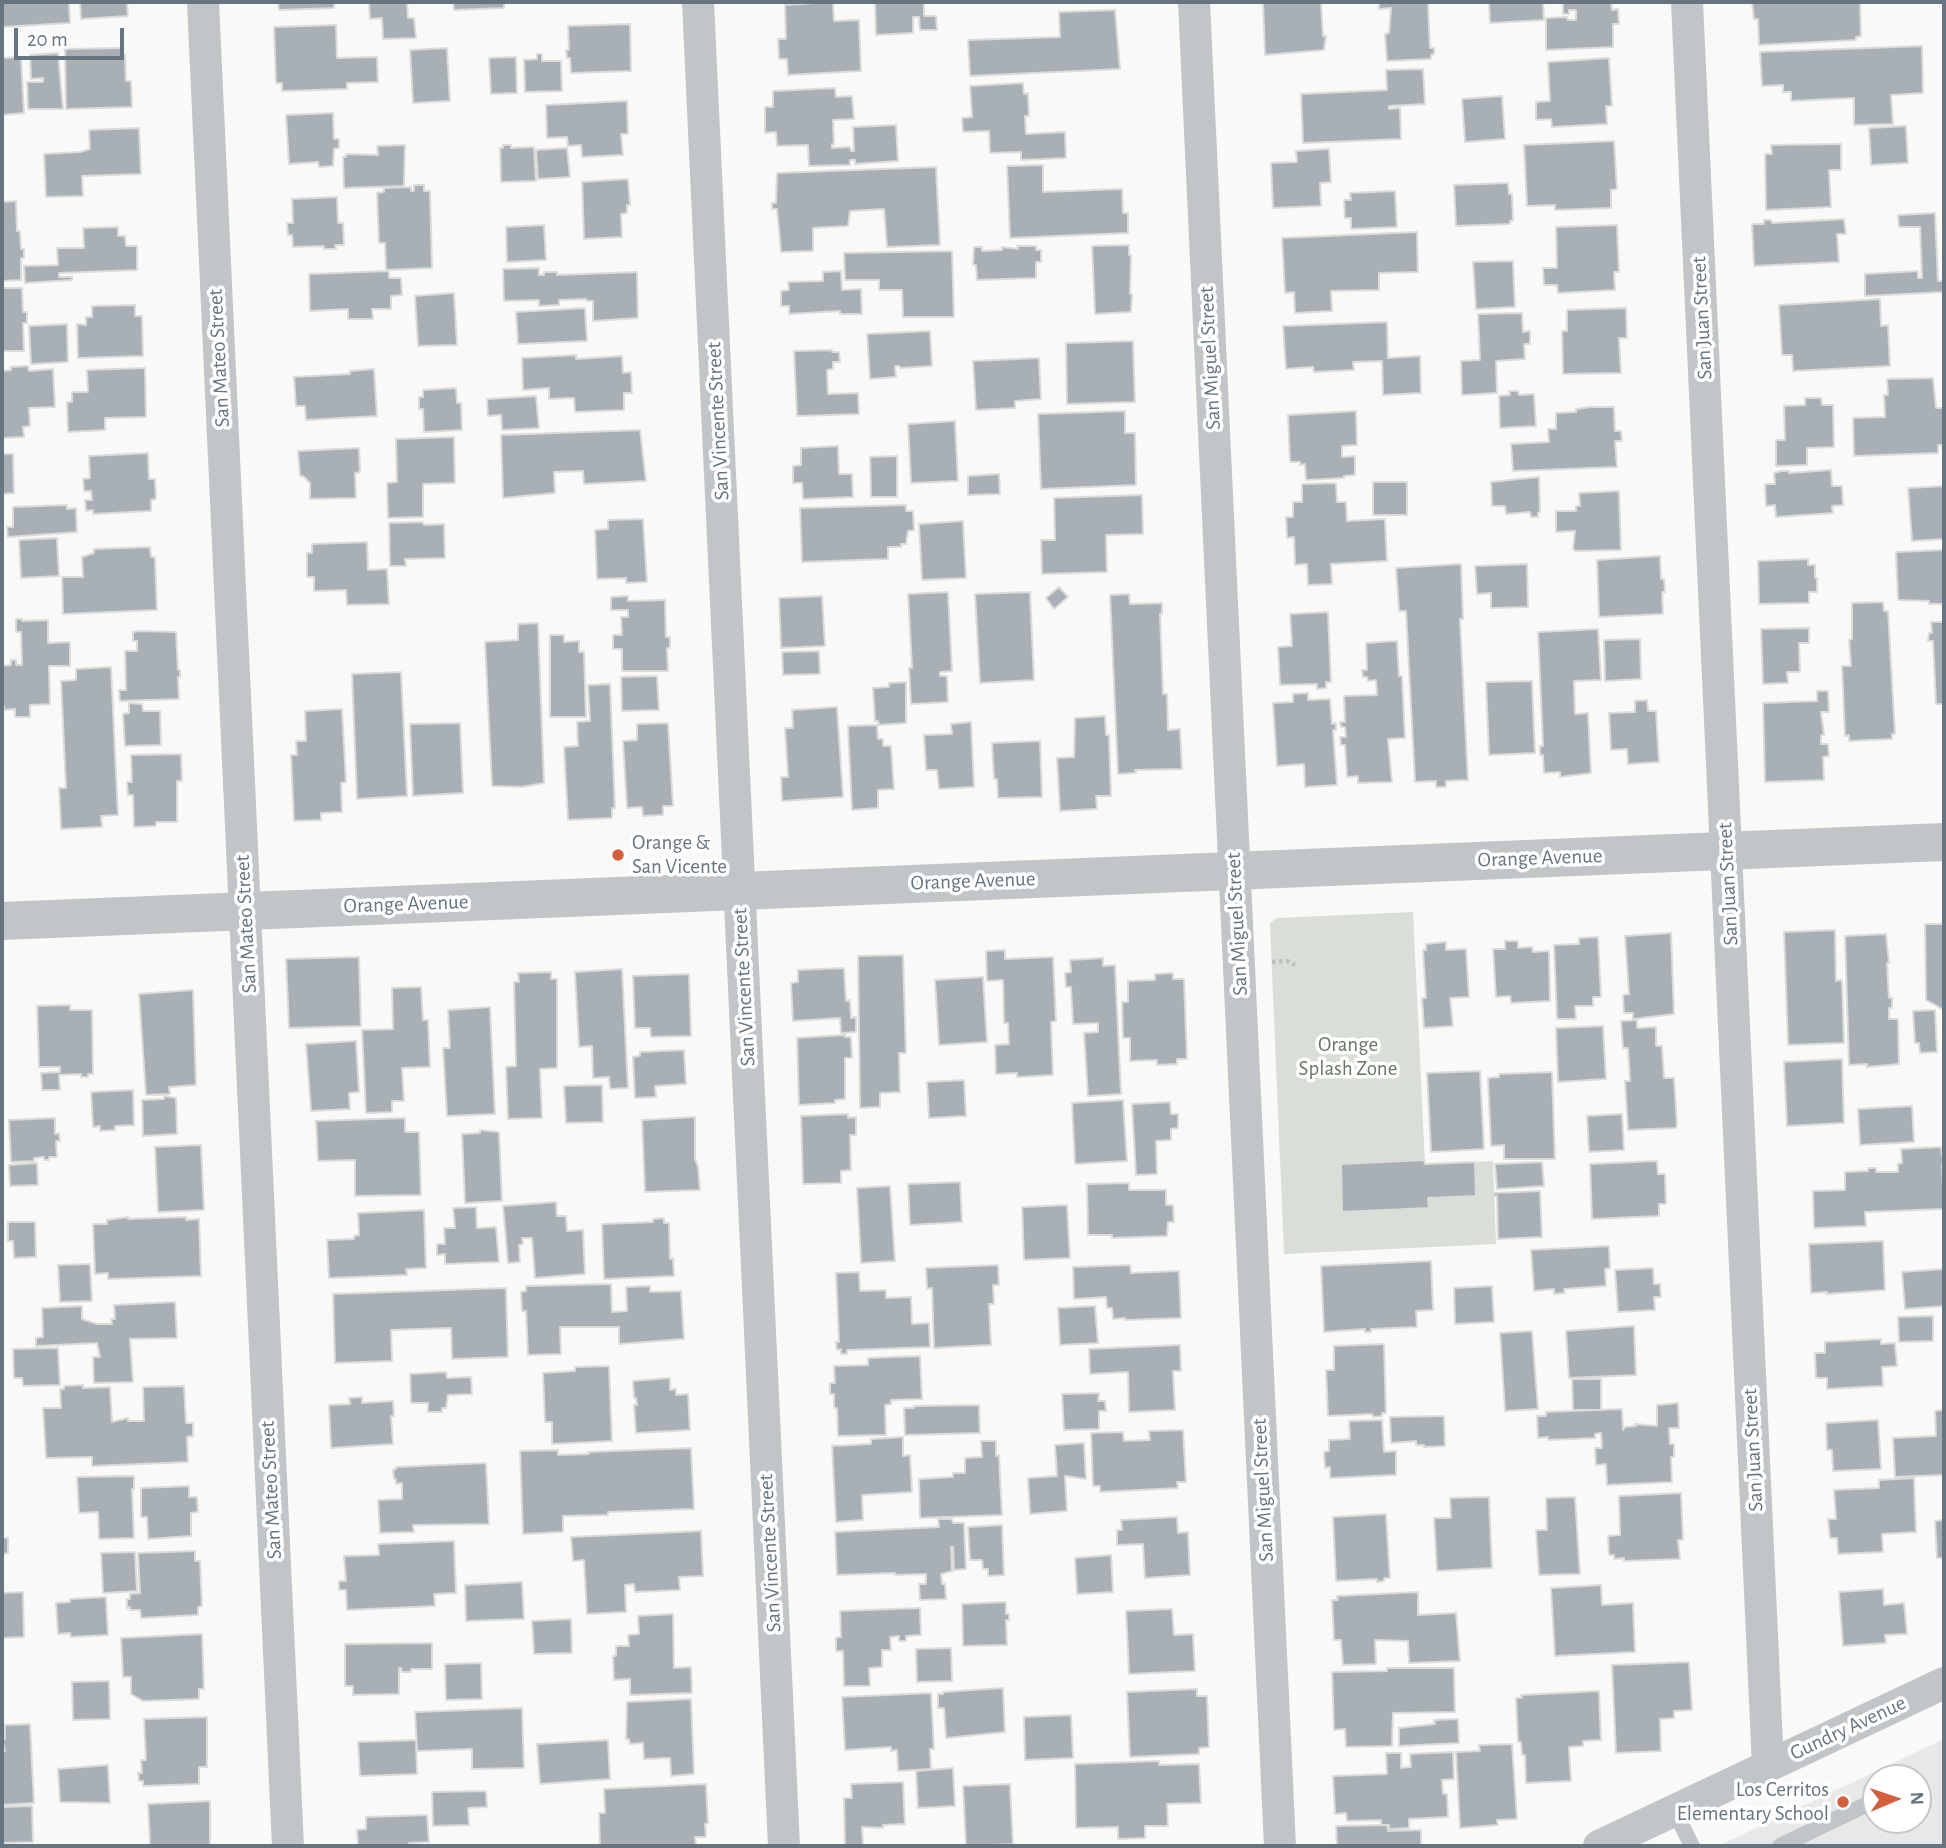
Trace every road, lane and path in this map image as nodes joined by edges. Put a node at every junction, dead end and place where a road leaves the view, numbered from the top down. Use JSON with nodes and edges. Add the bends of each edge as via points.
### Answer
{"nodes":[{"id":1,"x":203,"y":2,"type":"edge"},
{"id":2,"x":698,"y":2,"type":"edge"},
{"id":3,"x":1194,"y":2,"type":"edge"},
{"id":4,"x":1687,"y":2,"type":"edge"},
{"id":5,"x":1944,"y":842,"type":"edge"},
{"id":6,"x":1726,"y":851,"type":"junction"},
{"id":7,"x":1234,"y":870,"type":"junction"},
{"id":8,"x":740,"y":891,"type":"junction"},
{"id":9,"x":245,"y":911,"type":"junction"},
{"id":10,"x":2,"y":921,"type":"edge"},
{"id":11,"x":1944,"y":1683,"type":"edge"},
{"id":12,"x":1768,"y":1766,"type":"junction"},
{"id":13,"x":1862,"y":1807,"type":"edge"},
{"id":14,"x":1674,"y":1811,"type":"junction"},
{"id":15,"x":288,"y":1846,"type":"edge"},
{"id":16,"x":784,"y":1846,"type":"edge"},
{"id":17,"x":1280,"y":1846,"type":"edge"},
{"id":18,"x":1599,"y":1846,"type":"edge"},
{"id":19,"x":1692,"y":1846,"type":"edge"},
{"id":20,"x":1780,"y":1846,"type":"edge"}],
"edges":[{"from":1,"to":9,"type":"street","name":"San Mateo Street"},
{"from":2,"to":8,"type":"street","name":"San Vincente Street"},
{"from":3,"to":7,"type":"street","name":"San Miguel Street"},
{"from":4,"to":6,"type":"street","name":"San Juan Street"},
{"from":5,"to":6,"type":"street","name":"Orange Avenue"},
{"from":6,"to":7,"type":"street","name":"Orange Avenue"},
{"from":6,"to":12,"type":"street","name":"San Juan Street"},
{"from":7,"to":8,"type":"street","name":"Orange Avenue"},
{"from":7,"to":17,"type":"street","name":"San Miguel Street"},
{"from":8,"to":9,"type":"street","name":"Orange Avenue"},
{"from":8,"to":16,"type":"street","name":"San Vincente Street"},
{"from":9,"to":10,"type":"street","name":"Orange Avenue"},
{"from":9,"to":15,"type":"street","name":"San Mateo Street"},
{"from":11,"to":12,"type":"street","name":"Gundry Avenue"},
{"from":12,"to":14,"type":"street","name":"Gundry Avenue"},
{"from":13,"to":20,"type":"lane"},
{"from":14,"to":18,"type":"street","name":"Gundry Avenue"},
{"from":14,"to":19,"type":"lane"}]}
